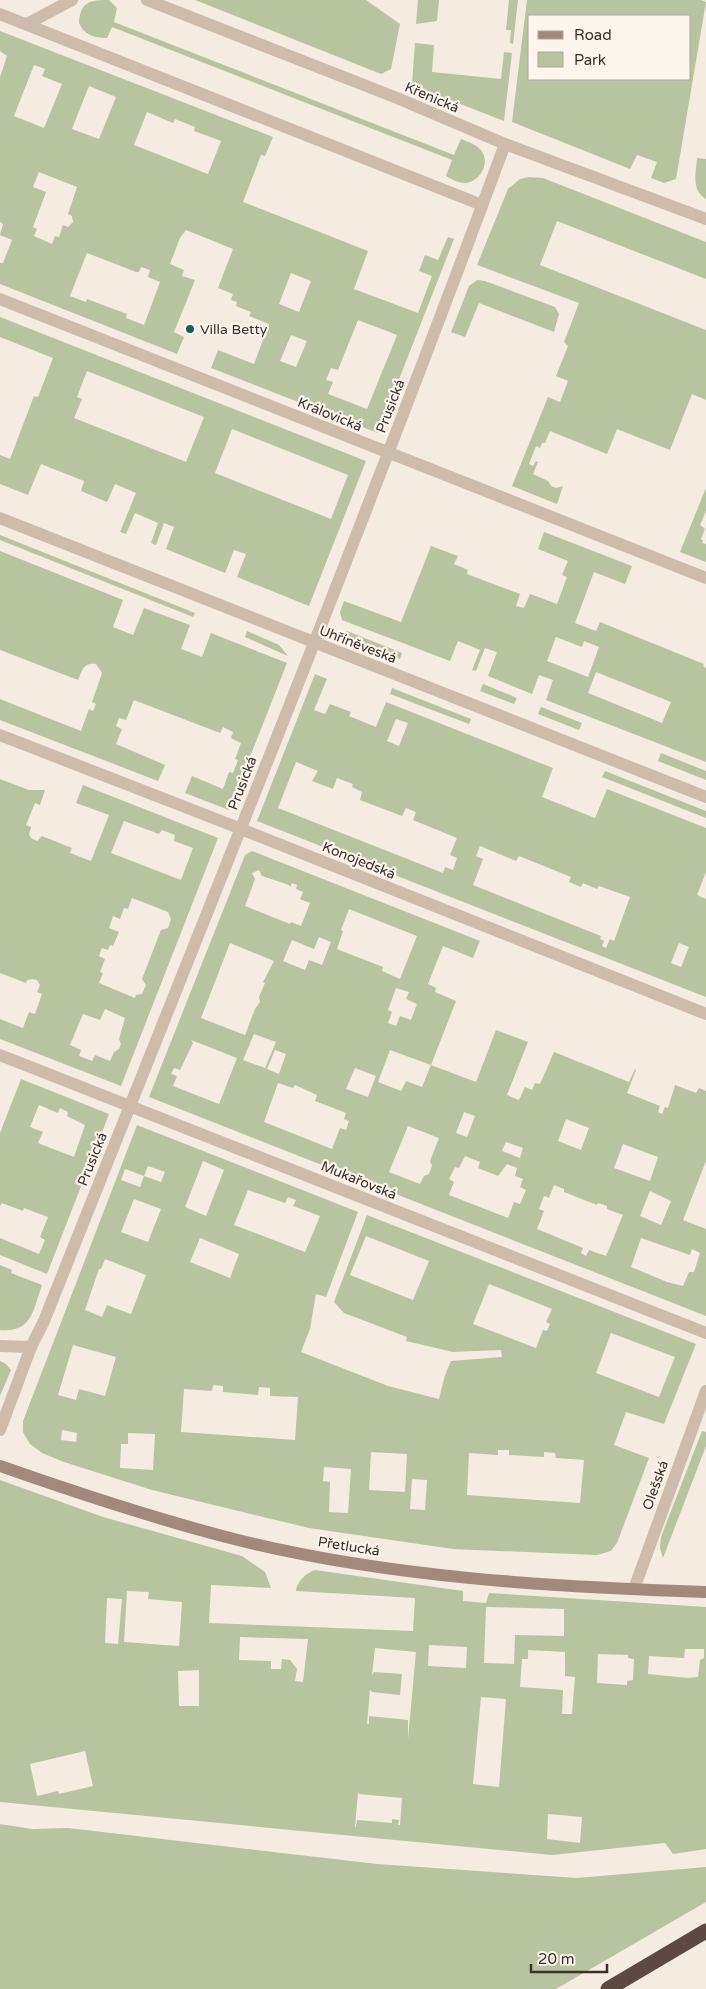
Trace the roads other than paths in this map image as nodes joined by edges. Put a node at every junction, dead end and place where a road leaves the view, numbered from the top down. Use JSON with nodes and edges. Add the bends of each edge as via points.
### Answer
{"nodes":[{"id":1,"x":72,"y":0,"type":"edge"},
{"id":2,"x":148,"y":0,"type":"edge"},
{"id":3,"x":0,"y":14,"type":"edge"},
{"id":4,"x":27,"y":24,"type":"junction"},
{"id":5,"x":505,"y":144,"type":"junction"},
{"id":6,"x":482,"y":205,"type":"junction"},
{"id":7,"x":706,"y":219,"type":"edge"},
{"id":8,"x":0,"y":299,"type":"edge"},
{"id":9,"x":388,"y":453,"type":"junction"},
{"id":10,"x":0,"y":518,"type":"edge"},
{"id":11,"x":706,"y":578,"type":"edge"},
{"id":12,"x":314,"y":642,"type":"junction"},
{"id":13,"x":0,"y":735,"type":"edge"},
{"id":14,"x":706,"y":797,"type":"edge"},
{"id":15,"x":240,"y":830,"type":"junction"},
{"id":16,"x":706,"y":1014,"type":"edge"},
{"id":17,"x":0,"y":1055,"type":"edge"},
{"id":18,"x":129,"y":1106,"type":"junction"},
{"id":19,"x":706,"y":1333,"type":"edge"},
{"id":20,"x":0,"y":1346,"type":"edge"},
{"id":21,"x":31,"y":1347,"type":"junction"},
{"id":22,"x":706,"y":1391,"type":"edge"},
{"id":23,"x":0,"y":1430,"type":"edge"},
{"id":24,"x":0,"y":1466,"type":"edge"},
{"id":25,"x":634,"y":1589,"type":"junction"},
{"id":26,"x":706,"y":1592,"type":"edge"},
{"id":27,"x":706,"y":1931,"type":"edge"},
{"id":28,"x":608,"y":1989,"type":"edge"}],
"edges":[{"from":1,"to":4,"type":"street"},
{"from":2,"to":5,"type":"street","name":"Křenická"},
{"from":3,"to":4,"type":"street"},
{"from":4,"to":6,"type":"street"},
{"from":5,"to":6,"type":"street","name":"Prusická"},
{"from":5,"to":7,"type":"street","name":"Křenická"},
{"from":6,"to":9,"type":"street","name":"Prusická"},
{"from":8,"to":9,"type":"street","name":"Královická"},
{"from":9,"to":11,"type":"street","name":"Královická"},
{"from":9,"to":12,"type":"street","name":"Prusická"},
{"from":10,"to":12,"type":"street","name":"Uhříněveská"},
{"from":12,"to":14,"type":"street","name":"Uhříněveská"},
{"from":12,"to":15,"type":"street","name":"Prusická"},
{"from":13,"to":15,"type":"street","name":"Konojedská"},
{"from":15,"to":16,"type":"street","name":"Konojedská"},
{"from":15,"to":18,"type":"street","name":"Prusická"},
{"from":17,"to":18,"type":"street","name":"Mukařovská"},
{"from":18,"to":19,"type":"street","name":"Mukařovská"},
{"from":18,"to":21,"type":"street","name":"Prusická"},
{"from":20,"to":21,"type":"street"},
{"from":21,"to":23,"type":"street","name":"Prusická"},
{"from":22,"to":25,"type":"street","name":"Olešská"},
{"from":24,"to":25,"type":"street","name":"Přetlucká","via":[[106,1502],[234,1539],[285,1550],[413,1571]]},
{"from":25,"to":26,"type":"street","name":"Přetlucká"},
{"from":27,"to":28,"type":"highway"}]}
